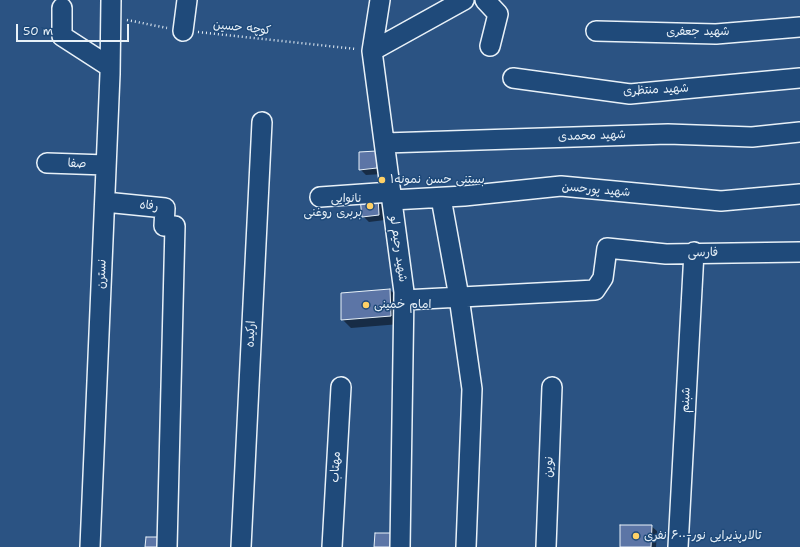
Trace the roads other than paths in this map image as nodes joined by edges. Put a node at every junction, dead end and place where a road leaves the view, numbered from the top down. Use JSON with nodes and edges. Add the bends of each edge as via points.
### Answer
{"nodes":[{"id":1,"x":187,"y":0,"type":"edge"},
{"id":2,"x":380,"y":0,"type":"edge"},
{"id":3,"x":464,"y":0,"type":"edge"},
{"id":4,"x":485,"y":0,"type":"edge"},
{"id":5,"x":62,"y":8,"type":"dead end"},
{"id":6,"x":111,"y":9,"type":"edge"},
{"id":7,"x":800,"y":27,"type":"edge"},
{"id":8,"x":183,"y":31,"type":"road end"},
{"id":9,"x":596,"y":31,"type":"dead end"},
{"id":10,"x":490,"y":46,"type":"dead end"},
{"id":11,"x":372,"y":51,"type":"junction"},
{"id":12,"x":110,"y":67,"type":"junction"},
{"id":13,"x":513,"y":78,"type":"dead end"},
{"id":14,"x":800,"y":78,"type":"edge"},
{"id":15,"x":262,"y":122,"type":"dead end"},
{"id":16,"x":800,"y":132,"type":"edge"},
{"id":17,"x":384,"y":143,"type":"junction"},
{"id":18,"x":47,"y":163,"type":"dead end"},
{"id":19,"x":106,"y":165,"type":"junction"},
{"id":20,"x":800,"y":194,"type":"edge"},
{"id":21,"x":391,"y":196,"type":"junction"},
{"id":22,"x":320,"y":197,"type":"dead end"},
{"id":23,"x":441,"y":198,"type":"junction"},
{"id":24,"x":105,"y":202,"type":"junction"},
{"id":25,"x":694,"y":252,"type":"junction"},
{"id":26,"x":800,"y":252,"type":"edge"},
{"id":27,"x":459,"y":297,"type":"junction"},
{"id":28,"x":404,"y":300,"type":"junction"},
{"id":29,"x":341,"y":387,"type":"dead end"},
{"id":30,"x":552,"y":387,"type":"dead end"},
{"id":31,"x":90,"y":547,"type":"edge"},
{"id":32,"x":167,"y":547,"type":"edge"},
{"id":33,"x":241,"y":547,"type":"edge"},
{"id":34,"x":332,"y":547,"type":"edge"},
{"id":35,"x":400,"y":547,"type":"edge"},
{"id":36,"x":466,"y":547,"type":"edge"},
{"id":37,"x":546,"y":547,"type":"edge"},
{"id":38,"x":678,"y":547,"type":"edge"}],
"edges":[{"from":1,"to":8,"type":"street"},
{"from":2,"to":11,"type":"street","name":"شهید رحیم لو"},
{"from":3,"to":11,"type":"street"},
{"from":4,"to":10,"type":"street","via":[[498,14]]},
{"from":5,"to":12,"type":"street","via":[[62,36]]},
{"from":6,"to":12,"type":"street","name":"نسترن"},
{"from":7,"to":9,"type":"street","name":"شهید جعفری","via":[[716,34]]},
{"from":11,"to":17,"type":"street","name":"شهید رحیم لو"},
{"from":12,"to":19,"type":"street","name":"نسترن"},
{"from":13,"to":14,"type":"street","name":"شهید منتظری","via":[[630,94]]},
{"from":15,"to":33,"type":"street","name":"ارکیده"},
{"from":16,"to":17,"type":"street","name":"شهید محمدی","via":[[752,137],[668,134]]},
{"from":17,"to":21,"type":"street","name":"شهید رحیم لو"},
{"from":18,"to":19,"type":"street","name":"صفا"},
{"from":19,"to":24,"type":"street","name":"نسترن"},
{"from":20,"to":23,"type":"street","name":"شهید پورحسن","via":[[721,201],[561,186]]},
{"from":21,"to":22,"type":"street","name":"شهید پورحسن"},
{"from":21,"to":23,"type":"street","name":"شهید پورحسن"},
{"from":21,"to":28,"type":"street","name":"شهید رحیم لو"},
{"from":23,"to":27,"type":"street"},
{"from":24,"to":31,"type":"street","name":"نسترن"},
{"from":24,"to":32,"type":"street","name":"رفاه","via":[[165,208],[164,226],[175,226]]},
{"from":25,"to":26,"type":"street","name":"فارسی"},
{"from":25,"to":27,"type":"street","name":"فارسی","via":[[666,254],[607,248],[603,278],[595,290]]},
{"from":25,"to":38,"type":"street","name":"شبنم"},
{"from":27,"to":28,"type":"street"},
{"from":27,"to":36,"type":"street","via":[[472,389]]},
{"from":28,"to":35,"type":"street","name":"شهید رحیم لو"},
{"from":29,"to":34,"type":"street","name":"مهتاب"},
{"from":30,"to":37,"type":"street","name":"نوین"}]}
